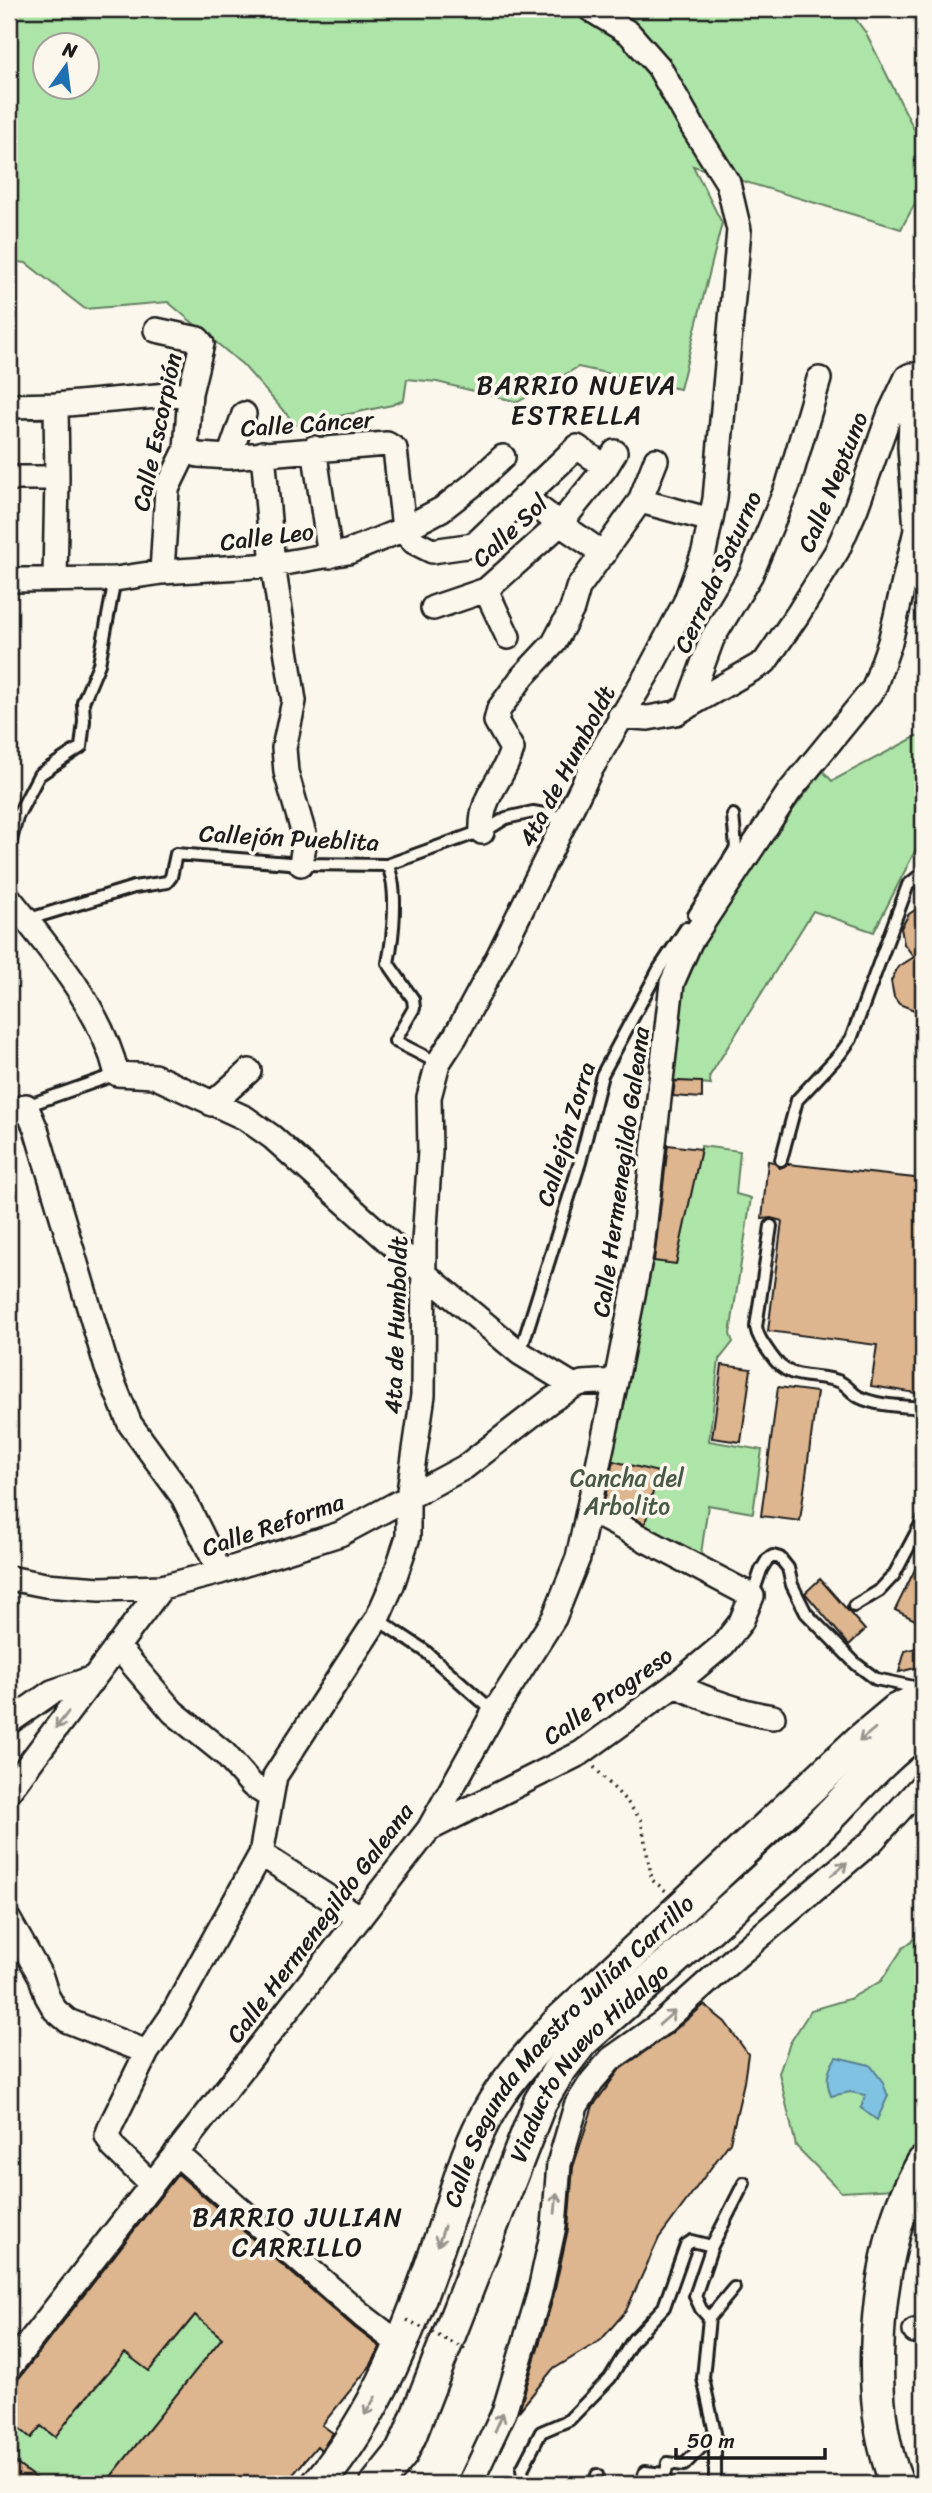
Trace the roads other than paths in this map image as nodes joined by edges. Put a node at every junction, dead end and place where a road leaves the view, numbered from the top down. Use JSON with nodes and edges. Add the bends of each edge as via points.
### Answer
{"nodes":[{"id":1,"x":590,"y":9,"type":"edge"},
{"id":2,"x":156,"y":330,"type":"dead end"},
{"id":3,"x":923,"y":370,"type":"edge"},
{"id":4,"x":819,"y":379,"type":"dead end"},
{"id":5,"x":190,"y":393,"type":"junction"},
{"id":6,"x":56,"y":405,"type":"junction"},
{"id":7,"x":9,"y":406,"type":"edge"},
{"id":8,"x":244,"y":414,"type":"dead end"},
{"id":9,"x":314,"y":448,"type":"junction"},
{"id":10,"x":186,"y":450,"type":"junction"},
{"id":11,"x":263,"y":453,"type":"junction"},
{"id":12,"x":229,"y":457,"type":"junction"},
{"id":13,"x":503,"y":457,"type":"dead end"},
{"id":14,"x":656,"y":460,"type":"dead end"},
{"id":15,"x":9,"y":478,"type":"edge"},
{"id":16,"x":57,"y":478,"type":"junction"},
{"id":17,"x":524,"y":496,"type":"junction"},
{"id":18,"x":640,"y":501,"type":"junction"},
{"id":19,"x":711,"y":520,"type":"junction"},
{"id":20,"x":560,"y":524,"type":"junction"},
{"id":21,"x":404,"y":529,"type":"junction"},
{"id":22,"x":604,"y":554,"type":"junction"},
{"id":23,"x":330,"y":556,"type":"junction"},
{"id":24,"x":273,"y":565,"type":"junction"},
{"id":25,"x":162,"y":572,"type":"junction"},
{"id":26,"x":55,"y":579,"type":"junction"},
{"id":27,"x":115,"y":579,"type":"junction"},
{"id":28,"x":9,"y":580,"type":"edge"},
{"id":29,"x":486,"y":590,"type":"junction"},
{"id":30,"x":433,"y":608,"type":"dead end"},
{"id":31,"x":508,"y":637,"type":"dead end"},
{"id":32,"x":687,"y":706,"type":"junction"},
{"id":33,"x":620,"y":716,"type":"junction"},
{"id":34,"x":733,"y":815,"type":"dead end"},
{"id":35,"x":567,"y":818,"type":"junction"},
{"id":36,"x":482,"y":832,"type":"junction"},
{"id":37,"x":9,"y":849,"type":"edge"},
{"id":38,"x":301,"y":864,"type":"junction"},
{"id":39,"x":387,"y":865,"type":"junction"},
{"id":40,"x":923,"y":865,"type":"edge"},
{"id":41,"x":923,"y":873,"type":"edge"},
{"id":42,"x":908,"y":885,"type":"junction"},
{"id":43,"x":9,"y":898,"type":"edge"},
{"id":44,"x":26,"y":920,"type":"junction"},
{"id":45,"x":685,"y":940,"type":"junction"},
{"id":46,"x":438,"y":1063,"type":"junction"},
{"id":47,"x":249,"y":1071,"type":"dead end"},
{"id":48,"x":117,"y":1074,"type":"junction"},
{"id":49,"x":212,"y":1104,"type":"junction"},
{"id":50,"x":17,"y":1110,"type":"edge"},
{"id":51,"x":781,"y":1160,"type":"dead end"},
{"id":52,"x":771,"y":1226,"type":"dead end"},
{"id":53,"x":425,"y":1274,"type":"junction"},
{"id":54,"x":520,"y":1353,"type":"junction"},
{"id":55,"x":616,"y":1381,"type":"junction"},
{"id":56,"x":574,"y":1386,"type":"junction"},
{"id":57,"x":923,"y":1408,"type":"edge"},
{"id":58,"x":408,"y":1498,"type":"junction"},
{"id":59,"x":589,"y":1510,"type":"junction"},
{"id":60,"x":923,"y":1520,"type":"edge"},
{"id":61,"x":220,"y":1572,"type":"junction"},
{"id":62,"x":9,"y":1578,"type":"edge"},
{"id":63,"x":162,"y":1587,"type":"junction"},
{"id":64,"x":752,"y":1596,"type":"junction"},
{"id":65,"x":854,"y":1606,"type":"dead end"},
{"id":66,"x":377,"y":1619,"type":"junction"},
{"id":67,"x":117,"y":1646,"type":"junction"},
{"id":68,"x":93,"y":1678,"type":"junction"},
{"id":69,"x":675,"y":1685,"type":"junction"},
{"id":70,"x":923,"y":1689,"type":"edge"},
{"id":71,"x":923,"y":1698,"type":"edge"},
{"id":72,"x":494,"y":1712,"type":"junction"},
{"id":73,"x":773,"y":1717,"type":"dead end"},
{"id":74,"x":9,"y":1722,"type":"edge"},
{"id":75,"x":923,"y":1728,"type":"edge"},
{"id":76,"x":923,"y":1784,"type":"edge"},
{"id":77,"x":9,"y":1791,"type":"edge"},
{"id":78,"x":271,"y":1797,"type":"junction"},
{"id":79,"x":429,"y":1829,"type":"junction"},
{"id":80,"x":261,"y":1854,"type":"junction"},
{"id":81,"x":360,"y":1918,"type":"junction"},
{"id":82,"x":9,"y":1920,"type":"edge"},
{"id":83,"x":147,"y":2052,"type":"junction"},
{"id":84,"x":176,"y":2154,"type":"junction"},
{"id":85,"x":923,"y":2162,"type":"edge"},
{"id":86,"x":744,"y":2183,"type":"dead end"},
{"id":87,"x":151,"y":2184,"type":"junction"},
{"id":88,"x":712,"y":2246,"type":"junction"},
{"id":89,"x":734,"y":2288,"type":"dead end"},
{"id":90,"x":709,"y":2318,"type":"junction"},
{"id":91,"x":405,"y":2333,"type":"junction"},
{"id":92,"x":11,"y":2358,"type":"edge"},
{"id":93,"x":715,"y":2433,"type":"junction"},
{"id":94,"x":663,"y":2479,"type":"edge"},
{"id":95,"x":318,"y":2484,"type":"edge"},
{"id":96,"x":377,"y":2484,"type":"edge"},
{"id":97,"x":470,"y":2484,"type":"edge"},
{"id":98,"x":524,"y":2484,"type":"edge"},
{"id":99,"x":640,"y":2484,"type":"edge"},
{"id":100,"x":715,"y":2484,"type":"edge"},
{"id":101,"x":897,"y":2484,"type":"edge"}],
"edges":[{"from":1,"to":19,"type":"street","name":"4ta de Humboldt","via":[[629,33],[659,67],[728,183],[740,230]]},
{"from":2,"to":5,"type":"street","name":"Calle Escorpión","via":[[198,339],[202,344]]},
{"from":3,"to":32,"type":"street","name":"Calle Neptuno","via":[[906,377],[837,551],[765,662]]},
{"from":3,"to":45,"type":"street","name":"Calle Hermenegildo Galeana","via":[[912,387],[915,530],[890,642],[874,688],[789,792]]},
{"from":4,"to":32,"type":"street","name":"Cerrada Saturno","via":[[788,485],[751,574],[712,639]]},
{"from":5,"to":6,"type":"street"},
{"from":5,"to":10,"type":"street","name":"Calle Escorpión"},
{"from":6,"to":7,"type":"street"},
{"from":6,"to":16,"type":"street"},
{"from":8,"to":12,"type":"street"},
{"from":9,"to":11,"type":"street","name":"Calle Cáncer"},
{"from":9,"to":21,"type":"street","name":"Calle Cáncer","via":[[387,444],[395,449]]},
{"from":9,"to":23,"type":"street"},
{"from":10,"to":12,"type":"street","name":"Calle Cáncer"},
{"from":10,"to":25,"type":"street","name":"Calle Escorpión","via":[[167,489]]},
{"from":11,"to":12,"type":"street","name":"Calle Cáncer"},
{"from":11,"to":24,"type":"street"},
{"from":13,"to":21,"type":"street","name":"Calle Leo","via":[[442,509]]},
{"from":14,"to":18,"type":"street"},
{"from":15,"to":16,"type":"street"},
{"from":16,"to":26,"type":"street"},
{"from":17,"to":20,"type":"street"},
{"from":17,"to":20,"type":"street","name":"Calle Sol","via":[[577,447],[610,460]]},
{"from":17,"to":21,"type":"street","via":[[474,545],[432,551],[414,542]]},
{"from":18,"to":19,"type":"street"},
{"from":18,"to":22,"type":"street"},
{"from":19,"to":33,"type":"street","name":"4ta de Humboldt","via":[[685,603]]},
{"from":20,"to":22,"type":"street"},
{"from":20,"to":29,"type":"street","name":"Calle Sol"},
{"from":21,"to":23,"type":"street","name":"Calle Leo"},
{"from":22,"to":36,"type":"street","via":[[578,588],[554,643],[499,709],[496,721],[512,749],[481,813]]},
{"from":23,"to":24,"type":"street","name":"Calle Leo"},
{"from":24,"to":25,"type":"street","name":"Calle Leo"},
{"from":24,"to":38,"type":"street","via":[[294,701],[284,748],[286,772],[305,838]]},
{"from":25,"to":27,"type":"street","name":"Calle Leo"},
{"from":26,"to":27,"type":"street","name":"Calle Leo"},
{"from":26,"to":28,"type":"street","name":"Calle Leo"},
{"from":27,"to":37,"type":"lane","via":[[99,664],[83,702],[81,747],[39,775],[18,817]]},
{"from":29,"to":30,"type":"street","name":"Calle Sol"},
{"from":29,"to":31,"type":"street"},
{"from":32,"to":33,"type":"street","name":"Calle Neptuno","via":[[648,718]]},
{"from":33,"to":35,"type":"street","name":"4ta de Humboldt"},
{"from":34,"to":45,"type":"lane","name":"Callejón Zorra","via":[[736,848]]},
{"from":35,"to":36,"type":"lane","name":"Callejón Pueblita","via":[[534,812],[506,818]]},
{"from":35,"to":46,"type":"street","name":"4ta de Humboldt","via":[[497,960]]},
{"from":36,"to":39,"type":"lane","name":"Callejón Pueblita"},
{"from":38,"to":39,"type":"lane","name":"Callejón Pueblita"},
{"from":38,"to":44,"type":"lane","name":"Callejón Pueblita","via":[[176,854],[167,882],[134,887]]},
{"from":39,"to":46,"type":"lane","via":[[393,897],[388,962],[413,999],[414,1008],[395,1041]]},
{"from":40,"to":42,"type":"lane"},
{"from":41,"to":42,"type":"lane"},
{"from":42,"to":51,"type":"lane","via":[[851,1039],[797,1100]]},
{"from":43,"to":44,"type":"street"},
{"from":44,"to":48,"type":"street","via":[[68,971],[111,1051]]},
{"from":45,"to":54,"type":"lane","name":"Callejón Zorra","via":[[659,969],[602,1075],[580,1162]]},
{"from":45,"to":55,"type":"street","name":"Calle Hermenegildo Galeana","via":[[672,983],[642,1249]]},
{"from":46,"to":53,"type":"street","name":"4ta de Humboldt","via":[[429,1097]]},
{"from":47,"to":49,"type":"street"},
{"from":48,"to":49,"type":"street","via":[[154,1076]]},
{"from":48,"to":50,"type":"lane"},
{"from":49,"to":53,"type":"street","via":[[245,1118],[272,1137]]},
{"from":50,"to":61,"type":"street","via":[[36,1129],[107,1367],[130,1424],[183,1497]]},
{"from":52,"to":57,"type":"lane","via":[[756,1327],[779,1367],[788,1373],[838,1380],[870,1401]]},
{"from":53,"to":54,"type":"street"},
{"from":53,"to":58,"type":"street","name":"4ta de Humboldt","via":[[423,1395]]},
{"from":54,"to":56,"type":"street"},
{"from":55,"to":56,"type":"street","name":"Calle Reforma"},
{"from":55,"to":59,"type":"street","name":"Calle Hermenegildo Galeana"},
{"from":56,"to":58,"type":"street","name":"Calle Reforma","via":[[465,1467]]},
{"from":58,"to":61,"type":"street","name":"Calle Reforma","via":[[340,1534]]},
{"from":58,"to":66,"type":"street","name":"4ta de Humboldt","via":[[408,1537]]},
{"from":59,"to":64,"type":"street"},
{"from":59,"to":72,"type":"street","name":"Calle Hermenegildo Galeana","via":[[578,1558],[554,1618]]},
{"from":60,"to":65,"type":"lane","via":[[894,1575]]},
{"from":61,"to":63,"type":"street","name":"Calle Reforma"},
{"from":62,"to":63,"type":"street","name":"Calle Reforma","via":[[100,1589]]},
{"from":63,"to":67,"type":"street"},
{"from":64,"to":69,"type":"street","name":"Calle Progreso","via":[[741,1622],[723,1645]]},
{"from":64,"to":70,"type":"lane","via":[[767,1560],[780,1558],[806,1613],[856,1664],[876,1679]]},
{"from":66,"to":72,"type":"lane","via":[[424,1650]]},
{"from":66,"to":78,"type":"street","name":"4ta de Humboldt","via":[[275,1776]]},
{"from":67,"to":68,"type":"street"},
{"from":67,"to":78,"type":"street","via":[[173,1712]]},
{"from":68,"to":74,"type":"street","via":[[52,1692]]},
{"from":68,"to":77,"type":"street","one_way":true},
{"from":69,"to":73,"type":"street","via":[[716,1704]]},
{"from":69,"to":79,"type":"street","name":"Calle Progreso","via":[[581,1752]]},
{"from":71,"to":91,"type":"main road","name":"Calle Segunda Maestro Julián Carrillo","one_way":true,"via":[[897,1710],[860,1741],[648,1937],[521,2064],[490,2109],[465,2162]]},
{"from":72,"to":79,"type":"street","name":"Calle Hermenegildo Galeana"},
{"from":75,"to":96,"type":"main road","name":"Viaducto Nuevo Hidalgo","via":[[870,1773],[803,1843],[582,2041],[558,2071],[540,2102],[410,2435]]},
{"from":97,"to":76,"type":"street","one_way":true,"via":[[503,2412],[535,2308],[554,2226],[559,2164],[576,2106],[592,2081],[611,2059],[662,2023],[872,1841]]},
{"from":78,"to":80,"type":"street","name":"4ta de Humboldt"},
{"from":79,"to":81,"type":"street","name":"Calle Hermenegildo Galeana"},
{"from":80,"to":81,"type":"street"},
{"from":80,"to":83,"type":"street","name":"4ta de Humboldt"},
{"from":81,"to":84,"type":"street","name":"Calle Hermenegildo Galeana"},
{"from":82,"to":83,"type":"street","via":[[55,2010],[68,2021]]},
{"from":83,"to":87,"type":"street","name":"4ta de Humboldt","via":[[107,2136]]},
{"from":84,"to":87,"type":"street","name":"Calle Hermenegildo Galeana"},
{"from":84,"to":91,"type":"street","via":[[364,2316]]},
{"from":85,"to":101,"type":"main road","via":[[897,2220],[877,2346],[884,2434]]},
{"from":86,"to":88,"type":"lane"},
{"from":87,"to":92,"type":"street","name":"Calle Hermenegildo Galeana"},
{"from":88,"to":90,"type":"lane","via":[[695,2296]]},
{"from":88,"to":98,"type":"lane","via":[[692,2241],[686,2245],[664,2307],[633,2340],[610,2378],[569,2420],[541,2432],[522,2469]]},
{"from":89,"to":90,"type":"lane"},
{"from":90,"to":93,"type":"lane","via":[[703,2378]]},
{"from":91,"to":95,"type":"main road","name":"Calle Segunda Maestro Julián Carrillo","one_way":true,"via":[[376,2398]]},
{"from":93,"to":94,"type":"lane","via":[[684,2465],[668,2463]]},
{"from":93,"to":100,"type":"lane"},
{"from":94,"to":99,"type":"lane","via":[[645,2472]]}]}
